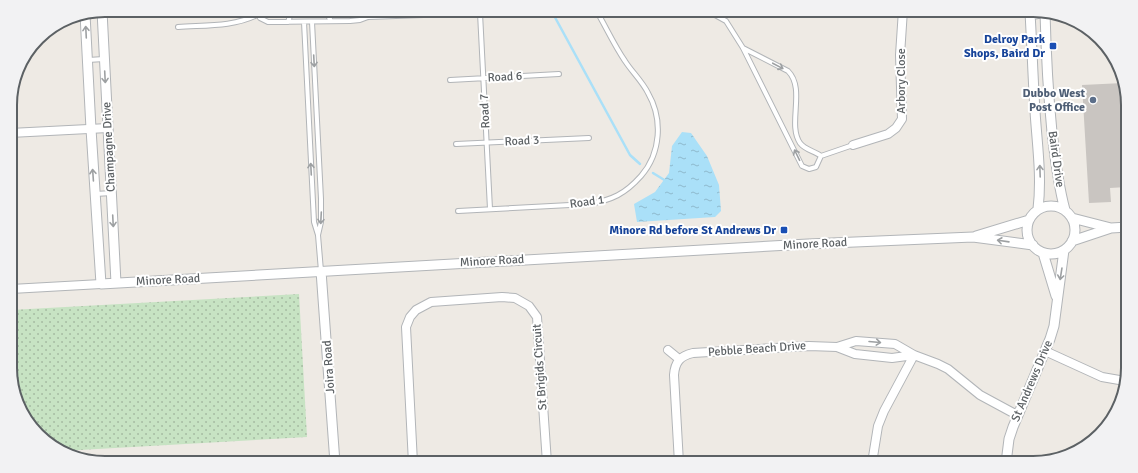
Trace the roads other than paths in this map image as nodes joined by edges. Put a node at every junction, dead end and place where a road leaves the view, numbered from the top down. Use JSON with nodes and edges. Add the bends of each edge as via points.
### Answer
{"nodes":[{"id":1,"x":102,"y":17,"type":"edge"},
{"id":2,"x":252,"y":17,"type":"edge"},
{"id":3,"x":260,"y":17,"type":"edge"},
{"id":4,"x":290,"y":17,"type":"edge"},
{"id":5,"x":329,"y":17,"type":"edge"},
{"id":6,"x":368,"y":17,"type":"edge"},
{"id":7,"x":480,"y":17,"type":"edge"},
{"id":8,"x":600,"y":17,"type":"edge"},
{"id":9,"x":719,"y":17,"type":"edge"},
{"id":10,"x":903,"y":17,"type":"edge"},
{"id":11,"x":1028,"y":17,"type":"edge"},
{"id":12,"x":1045,"y":18,"type":"edge"},
{"id":13,"x":85,"y":20,"type":"edge"},
{"id":14,"x":331,"y":21,"type":"junction"},
{"id":15,"x":288,"y":22,"type":"junction"},
{"id":16,"x":304,"y":22,"type":"junction"},
{"id":17,"x":312,"y":22,"type":"junction"},
{"id":18,"x":178,"y":26,"type":"dead end"},
{"id":19,"x":743,"y":48,"type":"junction"},
{"id":20,"x":104,"y":59,"type":"junction"},
{"id":21,"x":87,"y":60,"type":"junction"},
{"id":22,"x":559,"y":74,"type":"dead end"},
{"id":23,"x":484,"y":79,"type":"junction"},
{"id":24,"x":450,"y":80,"type":"dead end"},
{"id":25,"x":108,"y":128,"type":"junction"},
{"id":26,"x":90,"y":129,"type":"junction"},
{"id":27,"x":17,"y":133,"type":"edge"},
{"id":28,"x":589,"y":138,"type":"dead end"},
{"id":29,"x":487,"y":142,"type":"junction"},
{"id":30,"x":456,"y":144,"type":"dead end"},
{"id":31,"x":853,"y":145,"type":"joint"},
{"id":32,"x":821,"y":156,"type":"junction"},
{"id":33,"x":112,"y":193,"type":"junction"},
{"id":34,"x":95,"y":194,"type":"junction"},
{"id":35,"x":313,"y":199,"type":"junction"},
{"id":36,"x":321,"y":199,"type":"junction"},
{"id":37,"x":490,"y":209,"type":"junction"},
{"id":38,"x":1038,"y":209,"type":"junction"},
{"id":39,"x":1065,"y":210,"type":"junction"},
{"id":40,"x":458,"y":211,"type":"dead end"},
{"id":41,"x":1072,"y":218,"type":"junction"},
{"id":42,"x":1029,"y":220,"type":"junction"},
{"id":43,"x":1121,"y":227,"type":"edge"},
{"id":44,"x":1111,"y":228,"type":"junction"},
{"id":45,"x":318,"y":235,"type":"junction"},
{"id":46,"x":973,"y":237,"type":"junction"},
{"id":47,"x":1072,"y":241,"type":"junction"},
{"id":48,"x":1032,"y":246,"type":"junction"},
{"id":49,"x":1064,"y":250,"type":"junction"},
{"id":50,"x":1043,"y":252,"type":"junction"},
{"id":51,"x":322,"y":271,"type":"junction"},
{"id":52,"x":116,"y":283,"type":"junction"},
{"id":53,"x":101,"y":284,"type":"junction"},
{"id":54,"x":17,"y":289,"type":"edge"},
{"id":55,"x":1057,"y":299,"type":"junction"},
{"id":56,"x":837,"y":347,"type":"junction"},
{"id":57,"x":668,"y":350,"type":"dead end"},
{"id":58,"x":1045,"y":351,"type":"junction"},
{"id":59,"x":914,"y":355,"type":"junction"},
{"id":60,"x":679,"y":359,"type":"junction"},
{"id":61,"x":1120,"y":381,"type":"edge"},
{"id":62,"x":1017,"y":415,"type":"junction"},
{"id":63,"x":335,"y":456,"type":"edge"},
{"id":64,"x":413,"y":456,"type":"edge"},
{"id":65,"x":547,"y":456,"type":"edge"},
{"id":66,"x":679,"y":456,"type":"edge"},
{"id":67,"x":873,"y":456,"type":"edge"},
{"id":68,"x":1007,"y":456,"type":"edge"}],
"edges":[{"from":1,"to":20,"type":"street","name":"Champagne Drive"},
{"from":2,"to":18,"type":"lane","via":[[229,24]]},
{"from":3,"to":15,"type":"lane","via":[[268,22]]},
{"from":4,"to":15,"type":"lane"},
{"from":5,"to":14,"type":"lane"},
{"from":6,"to":14,"type":"lane","via":[[356,21]]},
{"from":7,"to":23,"type":"lane","name":"Road 7"},
{"from":8,"to":37,"type":"lane","name":"Road 1","via":[[624,61],[641,82],[654,105],[658,133],[652,160],[645,172],[626,192],[602,202]]},
{"from":9,"to":19,"type":"lane","via":[[726,21]]},
{"from":10,"to":31,"type":"street","name":"Arbory Close","via":[[900,55],[902,119],[888,134]]},
{"from":38,"to":11,"type":"street","name":"Baird Drive","one_way":true,"via":[[1040,170]]},
{"from":12,"to":39,"type":"street","name":"Baird Drive","via":[[1056,171]]},
{"from":21,"to":13,"type":"street","name":"Champagne Drive","one_way":true},
{"from":14,"to":17,"type":"lane"},
{"from":15,"to":16,"type":"lane"},
{"from":16,"to":17,"type":"lane"},
{"from":35,"to":16,"type":"lane","one_way":true},
{"from":17,"to":36,"type":"lane","one_way":true},
{"from":19,"to":32,"type":"lane","one_way":true,"via":[[793,76],[796,93],[795,132],[801,144]]},
{"from":32,"to":19,"type":"lane","one_way":true,"via":[[816,166],[808,169],[802,166]]},
{"from":20,"to":21,"type":"lane"},
{"from":20,"to":25,"type":"street","name":"Champagne Drive","one_way":true},
{"from":21,"to":26,"type":"street","name":"Champagne Drive"},
{"from":22,"to":23,"type":"lane","name":"Road 6"},
{"from":23,"to":24,"type":"lane","name":"Road 6"},
{"from":23,"to":29,"type":"lane","name":"Road 7"},
{"from":25,"to":26,"type":"street"},
{"from":25,"to":33,"type":"street","name":"Champagne Drive"},
{"from":26,"to":27,"type":"street"},
{"from":34,"to":26,"type":"street","name":"Champagne Drive","one_way":true},
{"from":28,"to":29,"type":"lane","name":"Road 3"},
{"from":29,"to":30,"type":"lane","name":"Road 3"},
{"from":29,"to":37,"type":"lane","name":"Road 7"},
{"from":31,"to":32,"type":"lane"},
{"from":33,"to":34,"type":"lane"},
{"from":33,"to":52,"type":"street","name":"Champagne Drive","one_way":true},
{"from":34,"to":53,"type":"street","name":"Champagne Drive"},
{"from":35,"to":36,"type":"lane"},
{"from":35,"to":45,"type":"lane","via":[[314,222]]},
{"from":36,"to":45,"type":"lane","one_way":true},
{"from":37,"to":40,"type":"lane","name":"Road 1"},
{"from":38,"to":39,"type":"street","via":[[1052,205]]},
{"from":38,"to":42,"type":"street"},
{"from":39,"to":41,"type":"street"},
{"from":41,"to":44,"type":"street"},
{"from":41,"to":47,"type":"street","via":[[1075,225]]},
{"from":42,"to":46,"type":"street","name":"Minore Road"},
{"from":42,"to":48,"type":"street","via":[[1027,233]]},
{"from":43,"to":44,"type":"street"},
{"from":44,"to":47,"type":"street"},
{"from":45,"to":51,"type":"lane"},
{"from":48,"to":46,"type":"street","name":"Minore Road","one_way":true},
{"from":46,"to":51,"type":"street","name":"Minore Road","via":[[800,244]]},
{"from":47,"to":49,"type":"street"},
{"from":48,"to":50,"type":"street"},
{"from":49,"to":50,"type":"street","via":[[1050,254]]},
{"from":49,"to":55,"type":"street","name":"St Andrews Drive","one_way":true},
{"from":50,"to":55,"type":"street","name":"St Andrews Drive"},
{"from":51,"to":52,"type":"street","name":"Minore Road"},
{"from":51,"to":63,"type":"street","name":"Joira Road"},
{"from":52,"to":53,"type":"street","name":"Minore Road"},
{"from":53,"to":54,"type":"street","name":"Minore Road"},
{"from":55,"to":58,"type":"street","name":"St Andrews Drive","via":[[1054,326]]},
{"from":56,"to":59,"type":"street","name":"Pebble Beach Drive","via":[[855,354],[892,358]]},
{"from":56,"to":59,"type":"street","name":"Pebble Beach Drive","one_way":true,"via":[[856,341],[895,344]]},
{"from":56,"to":60,"type":"street","name":"Pebble Beach Drive","via":[[788,346],[693,353]]},
{"from":57,"to":60,"type":"street"},
{"from":58,"to":61,"type":"street","via":[[1102,376]]},
{"from":58,"to":62,"type":"street","name":"St Andrews Drive"},
{"from":59,"to":62,"type":"street","name":"Pebble Beach Drive","via":[[948,369],[980,395]]},
{"from":59,"to":67,"type":"street","via":[[884,411],[878,426]]},
{"from":60,"to":66,"type":"street","via":[[674,375]]},
{"from":62,"to":68,"type":"street","name":"St Andrews Drive","via":[[1009,439]]},
{"from":64,"to":65,"type":"street","name":"St Brigids Circuit","via":[[406,327],[410,317],[416,310],[431,302],[502,297],[515,298],[529,306],[537,317]]}]}
